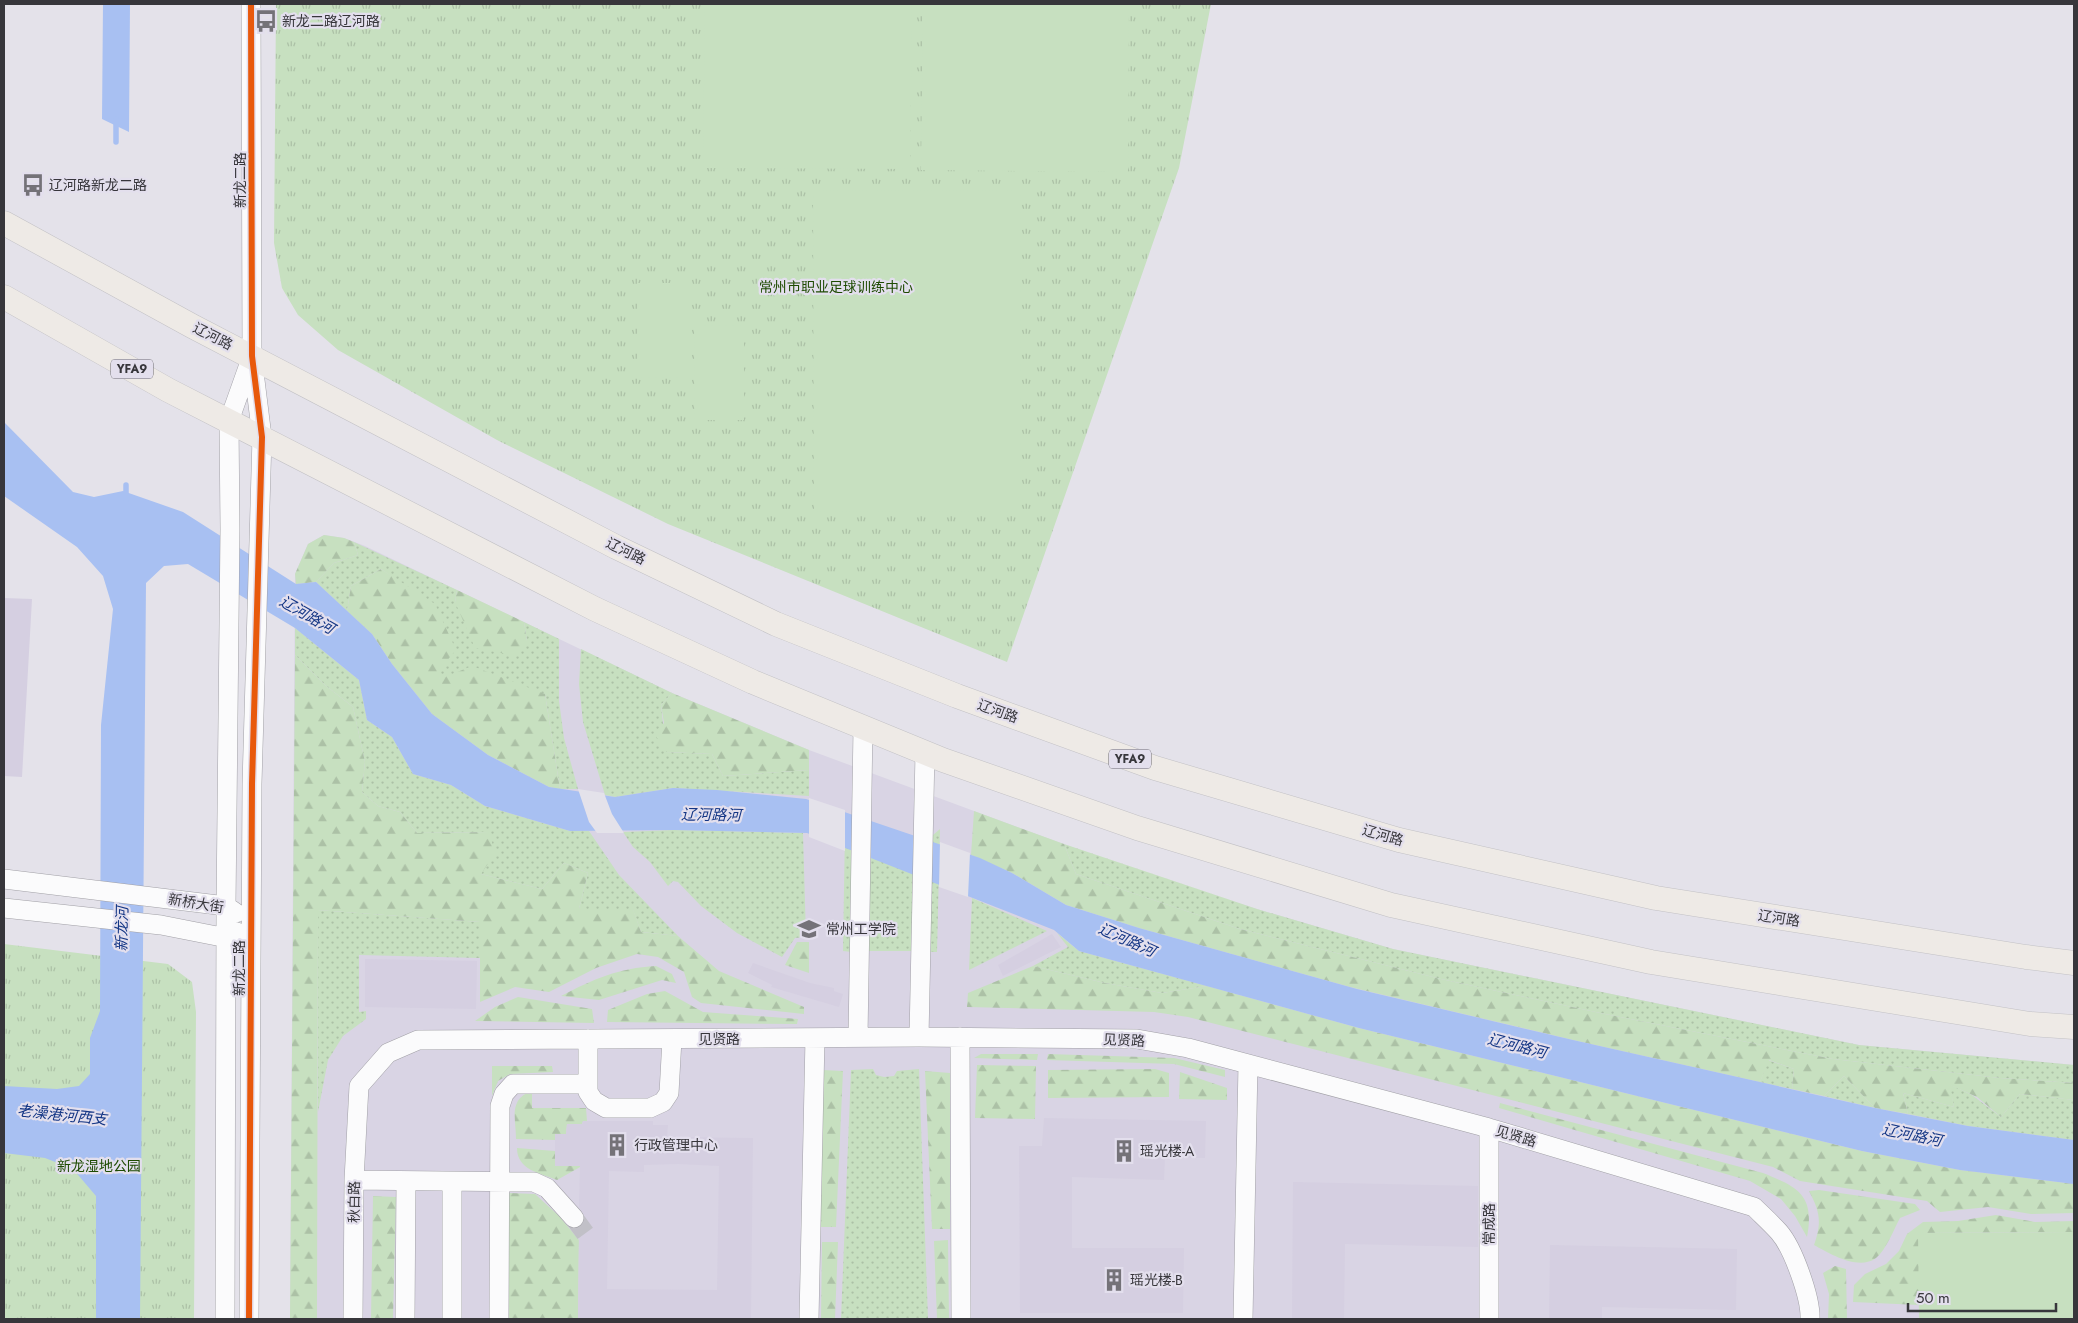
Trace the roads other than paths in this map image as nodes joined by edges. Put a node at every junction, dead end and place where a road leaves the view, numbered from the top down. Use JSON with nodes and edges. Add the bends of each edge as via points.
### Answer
{"nodes":[{"id":1,"x":251,"y":4,"type":"edge"},
{"id":2,"x":4,"y":223,"type":"edge"},
{"id":3,"x":4,"y":297,"type":"edge"},
{"id":4,"x":252,"y":356,"type":"junction"},
{"id":5,"x":229,"y":421,"type":"junction"},
{"id":6,"x":262,"y":437,"type":"junction"},
{"id":7,"x":863,"y":728,"type":"junction"},
{"id":8,"x":925,"y":752,"type":"junction"},
{"id":9,"x":4,"y":879,"type":"edge"},
{"id":10,"x":226,"y":906,"type":"junction"},
{"id":11,"x":4,"y":908,"type":"edge"},
{"id":12,"x":251,"y":924,"type":"junction"},
{"id":13,"x":227,"y":938,"type":"junction"},
{"id":14,"x":2074,"y":963,"type":"edge"},
{"id":15,"x":2074,"y":1027,"type":"edge"},
{"id":16,"x":920,"y":1036,"type":"junction"},
{"id":17,"x":858,"y":1037,"type":"junction"},
{"id":18,"x":960,"y":1037,"type":"junction"},
{"id":19,"x":815,"y":1038,"type":"junction"},
{"id":20,"x":588,"y":1039,"type":"junction"},
{"id":21,"x":672,"y":1039,"type":"junction"},
{"id":22,"x":1248,"y":1064,"type":"junction"},
{"id":23,"x":587,"y":1084,"type":"junction"},
{"id":24,"x":359,"y":1086,"type":"joint"},
{"id":25,"x":1489,"y":1128,"type":"junction"},
{"id":26,"x":354,"y":1180,"type":"junction"},
{"id":27,"x":406,"y":1181,"type":"junction"},
{"id":28,"x":500,"y":1181,"type":"junction"},
{"id":29,"x":452,"y":1182,"type":"junction"},
{"id":30,"x":574,"y":1218,"type":"tunnel mouth"},
{"id":31,"x":225,"y":1319,"type":"edge"},
{"id":32,"x":249,"y":1319,"type":"edge"},
{"id":33,"x":353,"y":1319,"type":"edge"},
{"id":34,"x":406,"y":1319,"type":"edge"},
{"id":35,"x":452,"y":1319,"type":"edge"},
{"id":36,"x":499,"y":1319,"type":"edge"},
{"id":37,"x":810,"y":1319,"type":"edge"},
{"id":38,"x":961,"y":1319,"type":"edge"},
{"id":39,"x":1243,"y":1319,"type":"edge"},
{"id":40,"x":1489,"y":1319,"type":"edge"},
{"id":41,"x":1810,"y":1319,"type":"edge"}],
"edges":[{"from":1,"to":4,"type":"street","name":"新龙二路"},
{"from":2,"to":4,"type":"main road","name":"辽河路","number":"YFA9"},
{"from":3,"to":5,"type":"main road","number":"YFA9"},
{"from":4,"to":5,"type":"street"},
{"from":4,"to":6,"type":"street","name":"新龙二路"},
{"from":4,"to":14,"type":"main road","name":"辽河路","number":"YFA9","via":[[616,547],[776,624],[956,696],[1155,768],[1399,840],[1656,898]]},
{"from":5,"to":6,"type":"main road","number":"YFA9"},
{"from":5,"to":10,"type":"street","name":"新龙二路"},
{"from":6,"to":7,"type":"main road","number":"YFA9","via":[[595,609],[753,682]]},
{"from":6,"to":12,"type":"street","name":"新龙二路"},
{"from":7,"to":8,"type":"main road","number":"YFA9"},
{"from":7,"to":17,"type":"street"},
{"from":8,"to":15,"type":"main road","number":"YFA9","via":[[1137,828],[1391,905],[1651,962],[2030,1024]]},
{"from":8,"to":16,"type":"street"},
{"from":9,"to":10,"type":"street","name":"新桥大街"},
{"from":10,"to":12,"type":"street","name":"新桥大街"},
{"from":10,"to":13,"type":"street","name":"新龙二路"},
{"from":11,"to":13,"type":"street","name":"新桥大街","via":[[160,925]]},
{"from":12,"to":13,"type":"street"},
{"from":12,"to":32,"type":"street","name":"新龙二路"},
{"from":13,"to":31,"type":"street","name":"新龙二路"},
{"from":16,"to":17,"type":"street","name":"见贤路"},
{"from":16,"to":18,"type":"street","name":"见贤路"},
{"from":17,"to":19,"type":"street","name":"见贤路"},
{"from":18,"to":22,"type":"street","name":"见贤路","via":[[1137,1039]]},
{"from":18,"to":38,"type":"street"},
{"from":19,"to":21,"type":"street","name":"见贤路"},
{"from":19,"to":37,"type":"street"},
{"from":20,"to":21,"type":"street","name":"见贤路"},
{"from":20,"to":23,"type":"street"},
{"from":20,"to":24,"type":"street","name":"见贤路","via":[[418,1040],[388,1053]]},
{"from":21,"to":23,"type":"street","via":[[669,1093],[663,1102],[650,1108],[606,1108],[594,1101]]},
{"from":22,"to":25,"type":"street","name":"见贤路"},
{"from":22,"to":39,"type":"street"},
{"from":23,"to":28,"type":"street","via":[[513,1084],[504,1094],[500,1106]]},
{"from":24,"to":26,"type":"street","name":"秋白路"},
{"from":25,"to":40,"type":"street","name":"常成路"},
{"from":25,"to":41,"type":"street","name":"见贤路","via":[[1754,1207],[1780,1233],[1800,1272]]},
{"from":26,"to":27,"type":"street"},
{"from":26,"to":33,"type":"street","name":"秋白路"},
{"from":27,"to":29,"type":"street"},
{"from":27,"to":34,"type":"street"},
{"from":28,"to":29,"type":"street"},
{"from":28,"to":30,"type":"street","via":[[534,1182],[547,1188]]},
{"from":28,"to":36,"type":"street"},
{"from":29,"to":35,"type":"street"}]}
